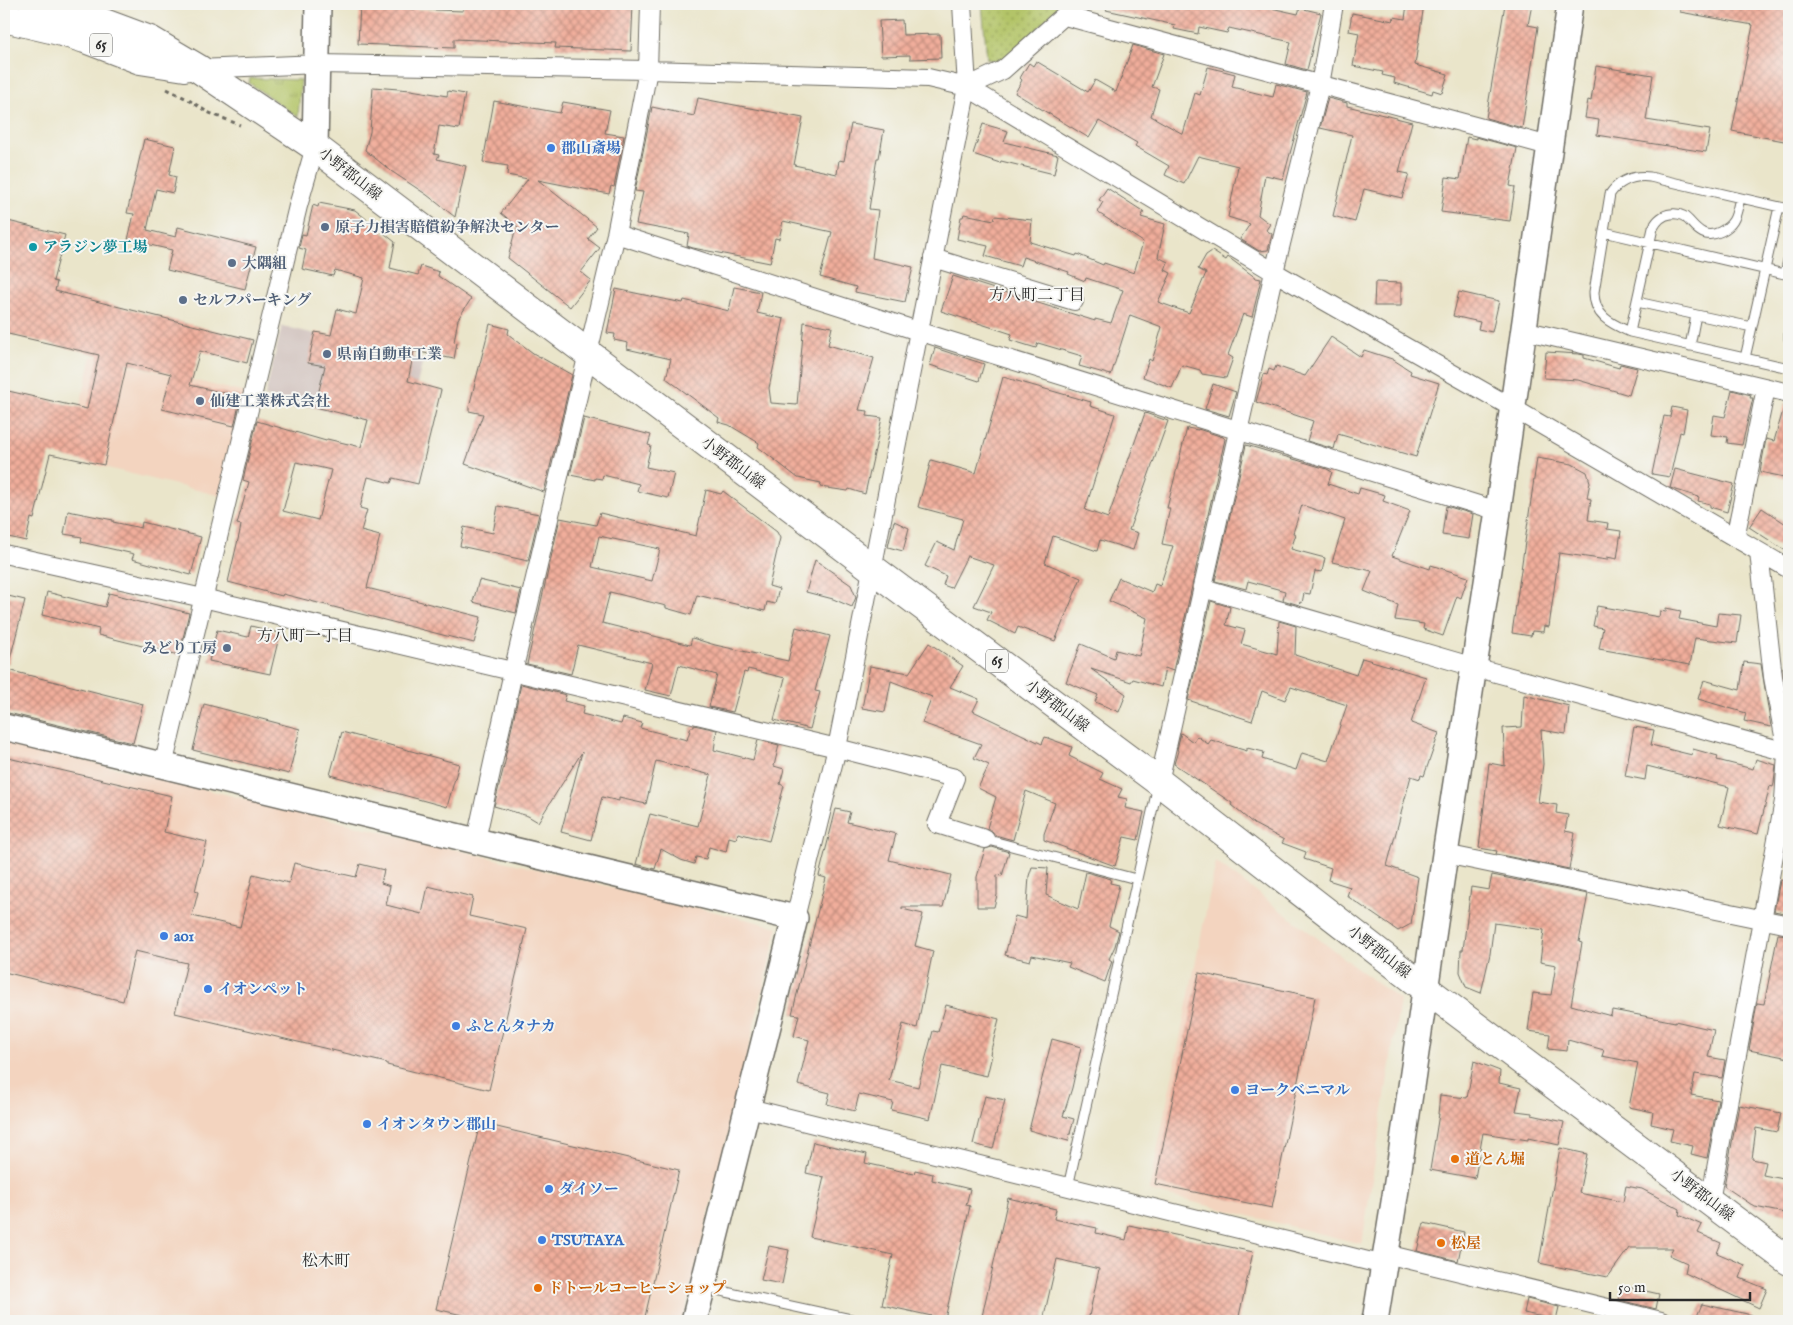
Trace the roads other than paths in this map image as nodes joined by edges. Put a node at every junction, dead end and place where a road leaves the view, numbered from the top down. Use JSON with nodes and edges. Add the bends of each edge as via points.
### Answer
{"nodes":[{"id":1,"x":33,"y":4,"type":"edge"},
{"id":2,"x":318,"y":4,"type":"edge"},
{"id":3,"x":650,"y":4,"type":"edge"},
{"id":4,"x":962,"y":4,"type":"edge"},
{"id":5,"x":1334,"y":4,"type":"edge"},
{"id":6,"x":1570,"y":4,"type":"edge"},
{"id":7,"x":1071,"y":10,"type":"edge"},
{"id":8,"x":4,"y":18,"type":"edge"},
{"id":9,"x":318,"y":64,"type":"junction"},
{"id":10,"x":199,"y":69,"type":"junction"},
{"id":11,"x":648,"y":70,"type":"junction"},
{"id":12,"x":1320,"y":84,"type":"junction"},
{"id":13,"x":967,"y":87,"type":"junction"},
{"id":14,"x":1549,"y":146,"type":"junction"},
{"id":15,"x":314,"y":147,"type":"junction"},
{"id":16,"x":1740,"y":198,"type":"junction"},
{"id":17,"x":1778,"y":207,"type":"junction"},
{"id":18,"x":1789,"y":209,"type":"edge"},
{"id":19,"x":1604,"y":232,"type":"junction"},
{"id":20,"x":616,"y":234,"type":"junction"},
{"id":21,"x":1650,"y":243,"type":"junction"},
{"id":22,"x":1789,"y":256,"type":"edge"},
{"id":23,"x":932,"y":258,"type":"junction"},
{"id":24,"x":1765,"y":269,"type":"junction"},
{"id":25,"x":1274,"y":272,"type":"junction"},
{"id":26,"x":1787,"y":274,"type":"edge"},
{"id":27,"x":1074,"y":301,"type":"dead end"},
{"id":28,"x":1637,"y":302,"type":"junction"},
{"id":29,"x":1696,"y":315,"type":"junction"},
{"id":30,"x":1752,"y":327,"type":"junction"},
{"id":31,"x":1522,"y":330,"type":"junction"},
{"id":32,"x":918,"y":332,"type":"junction"},
{"id":33,"x":1630,"y":332,"type":"junction"},
{"id":34,"x":1789,"y":333,"type":"edge"},
{"id":35,"x":1789,"y":339,"type":"edge"},
{"id":36,"x":1690,"y":346,"type":"junction"},
{"id":37,"x":588,"y":354,"type":"junction"},
{"id":38,"x":1745,"y":358,"type":"junction"},
{"id":39,"x":1789,"y":368,"type":"edge"},
{"id":40,"x":1766,"y":388,"type":"junction"},
{"id":41,"x":1789,"y":394,"type":"edge"},
{"id":42,"x":1511,"y":407,"type":"junction"},
{"id":43,"x":1238,"y":432,"type":"junction"},
{"id":44,"x":1498,"y":511,"type":"junction"},
{"id":45,"x":1735,"y":538,"type":"junction"},
{"id":46,"x":1759,"y":552,"type":"junction"},
{"id":47,"x":4,"y":554,"type":"edge"},
{"id":48,"x":873,"y":569,"type":"junction"},
{"id":49,"x":1789,"y":569,"type":"edge"},
{"id":50,"x":1203,"y":588,"type":"junction"},
{"id":51,"x":203,"y":598,"type":"junction"},
{"id":52,"x":1474,"y":667,"type":"junction"},
{"id":53,"x":513,"y":672,"type":"junction"},
{"id":54,"x":4,"y":727,"type":"edge"},
{"id":55,"x":837,"y":748,"type":"junction"},
{"id":56,"x":1786,"y":752,"type":"junction"},
{"id":57,"x":163,"y":766,"type":"junction"},
{"id":58,"x":1159,"y":782,"type":"junction"},
{"id":59,"x":985,"y":839,"type":"joint"},
{"id":60,"x":476,"y":840,"type":"junction"},
{"id":61,"x":1445,"y":854,"type":"junction"},
{"id":62,"x":1136,"y":878,"type":"junction"},
{"id":63,"x":795,"y":918,"type":"junction"},
{"id":64,"x":1762,"y":919,"type":"junction"},
{"id":65,"x":1789,"y":925,"type":"edge"},
{"id":66,"x":1426,"y":988,"type":"junction"},
{"id":67,"x":749,"y":1108,"type":"junction"},
{"id":68,"x":1068,"y":1187,"type":"junction"},
{"id":69,"x":1710,"y":1201,"type":"junction"},
{"id":70,"x":1385,"y":1259,"type":"junction"},
{"id":71,"x":1789,"y":1260,"type":"edge"},
{"id":72,"x":703,"y":1286,"type":"junction"},
{"id":73,"x":694,"y":1321,"type":"edge"},
{"id":74,"x":860,"y":1321,"type":"edge"},
{"id":75,"x":1375,"y":1321,"type":"edge"},
{"id":76,"x":1661,"y":1321,"type":"edge"}],
"edges":[{"from":1,"to":10,"type":"main road","name":"小野郡山線","number":"65","via":[[125,30],[150,40]]},
{"from":2,"to":9,"type":"street"},
{"from":3,"to":11,"type":"street"},
{"from":4,"to":13,"type":"street"},
{"from":5,"to":12,"type":"street"},
{"from":6,"to":14,"type":"street"},
{"from":7,"to":12,"type":"street"},
{"from":7,"to":13,"type":"street","via":[[1003,70]]},
{"from":8,"to":10,"type":"main road","name":"小野郡山線","number":"65","via":[[85,39],[140,60]]},
{"from":9,"to":10,"type":"street"},
{"from":9,"to":11,"type":"street"},
{"from":9,"to":15,"type":"street"},
{"from":10,"to":15,"type":"main road","name":"小野郡山線","number":"65"},
{"from":11,"to":13,"type":"street","via":[[928,78]]},
{"from":11,"to":20,"type":"street"},
{"from":12,"to":14,"type":"street"},
{"from":12,"to":25,"type":"street"},
{"from":13,"to":23,"type":"street"},
{"from":13,"to":25,"type":"street"},
{"from":14,"to":31,"type":"street"},
{"from":15,"to":37,"type":"main road","name":"小野郡山線","number":"65"},
{"from":15,"to":51,"type":"street"},
{"from":16,"to":17,"type":"lane"},
{"from":16,"to":19,"type":"lane","via":[[1650,177],[1633,177],[1620,183],[1610,194]]},
{"from":16,"to":21,"type":"lane","via":[[1733,221],[1719,233],[1702,233],[1682,215],[1666,215],[1656,222]]},
{"from":17,"to":18,"type":"lane"},
{"from":17,"to":24,"type":"lane"},
{"from":19,"to":21,"type":"lane"},
{"from":19,"to":33,"type":"lane","via":[[1594,300],[1599,313]]},
{"from":20,"to":32,"type":"street"},
{"from":20,"to":37,"type":"street"},
{"from":21,"to":24,"type":"lane"},
{"from":21,"to":28,"type":"lane"},
{"from":22,"to":26,"type":"lane"},
{"from":23,"to":27,"type":"street"},
{"from":23,"to":32,"type":"street"},
{"from":24,"to":26,"type":"lane"},
{"from":24,"to":30,"type":"lane"},
{"from":25,"to":42,"type":"street"},
{"from":25,"to":43,"type":"street"},
{"from":28,"to":29,"type":"lane"},
{"from":28,"to":33,"type":"lane"},
{"from":29,"to":30,"type":"lane"},
{"from":29,"to":36,"type":"lane"},
{"from":30,"to":38,"type":"lane"},
{"from":31,"to":40,"type":"street"},
{"from":31,"to":42,"type":"street"},
{"from":32,"to":43,"type":"street"},
{"from":32,"to":48,"type":"street"},
{"from":33,"to":36,"type":"lane"},
{"from":34,"to":35,"type":"lane"},
{"from":36,"to":38,"type":"lane"},
{"from":37,"to":48,"type":"main road","name":"小野郡山線","number":"65"},
{"from":37,"to":53,"type":"street"},
{"from":38,"to":39,"type":"lane"},
{"from":40,"to":41,"type":"street"},
{"from":40,"to":45,"type":"street"},
{"from":42,"to":44,"type":"street"},
{"from":42,"to":45,"type":"street"},
{"from":43,"to":44,"type":"street"},
{"from":43,"to":50,"type":"street"},
{"from":44,"to":52,"type":"street"},
{"from":45,"to":46,"type":"street"},
{"from":46,"to":49,"type":"street"},
{"from":46,"to":56,"type":"street","via":[[1773,677]]},
{"from":47,"to":51,"type":"street"},
{"from":48,"to":55,"type":"street"},
{"from":48,"to":58,"type":"main road","name":"小野郡山線","number":"65"},
{"from":50,"to":52,"type":"street"},
{"from":50,"to":58,"type":"street"},
{"from":51,"to":53,"type":"street"},
{"from":51,"to":57,"type":"street"},
{"from":52,"to":56,"type":"street"},
{"from":52,"to":61,"type":"street"},
{"from":53,"to":55,"type":"street"},
{"from":53,"to":60,"type":"street"},
{"from":54,"to":57,"type":"street"},
{"from":55,"to":59,"type":"street","via":[[955,778],[937,824]]},
{"from":55,"to":63,"type":"street"},
{"from":56,"to":64,"type":"street","via":[[1784,801]]},
{"from":57,"to":60,"type":"street"},
{"from":58,"to":62,"type":"lane"},
{"from":58,"to":66,"type":"main road","name":"小野郡山線","number":"65"},
{"from":59,"to":62,"type":"lane"},
{"from":60,"to":63,"type":"street"},
{"from":61,"to":64,"type":"street"},
{"from":61,"to":66,"type":"street"},
{"from":62,"to":68,"type":"lane"},
{"from":63,"to":67,"type":"street"},
{"from":64,"to":65,"type":"street"},
{"from":64,"to":69,"type":"street"},
{"from":66,"to":69,"type":"main road","name":"小野郡山線","number":"65"},
{"from":66,"to":70,"type":"street"},
{"from":67,"to":68,"type":"street"},
{"from":67,"to":72,"type":"street"},
{"from":68,"to":70,"type":"street"},
{"from":69,"to":71,"type":"main road","name":"小野郡山線","number":"65"},
{"from":70,"to":75,"type":"street"},
{"from":70,"to":76,"type":"street"},
{"from":72,"to":73,"type":"street"},
{"from":72,"to":74,"type":"lane"}]}
